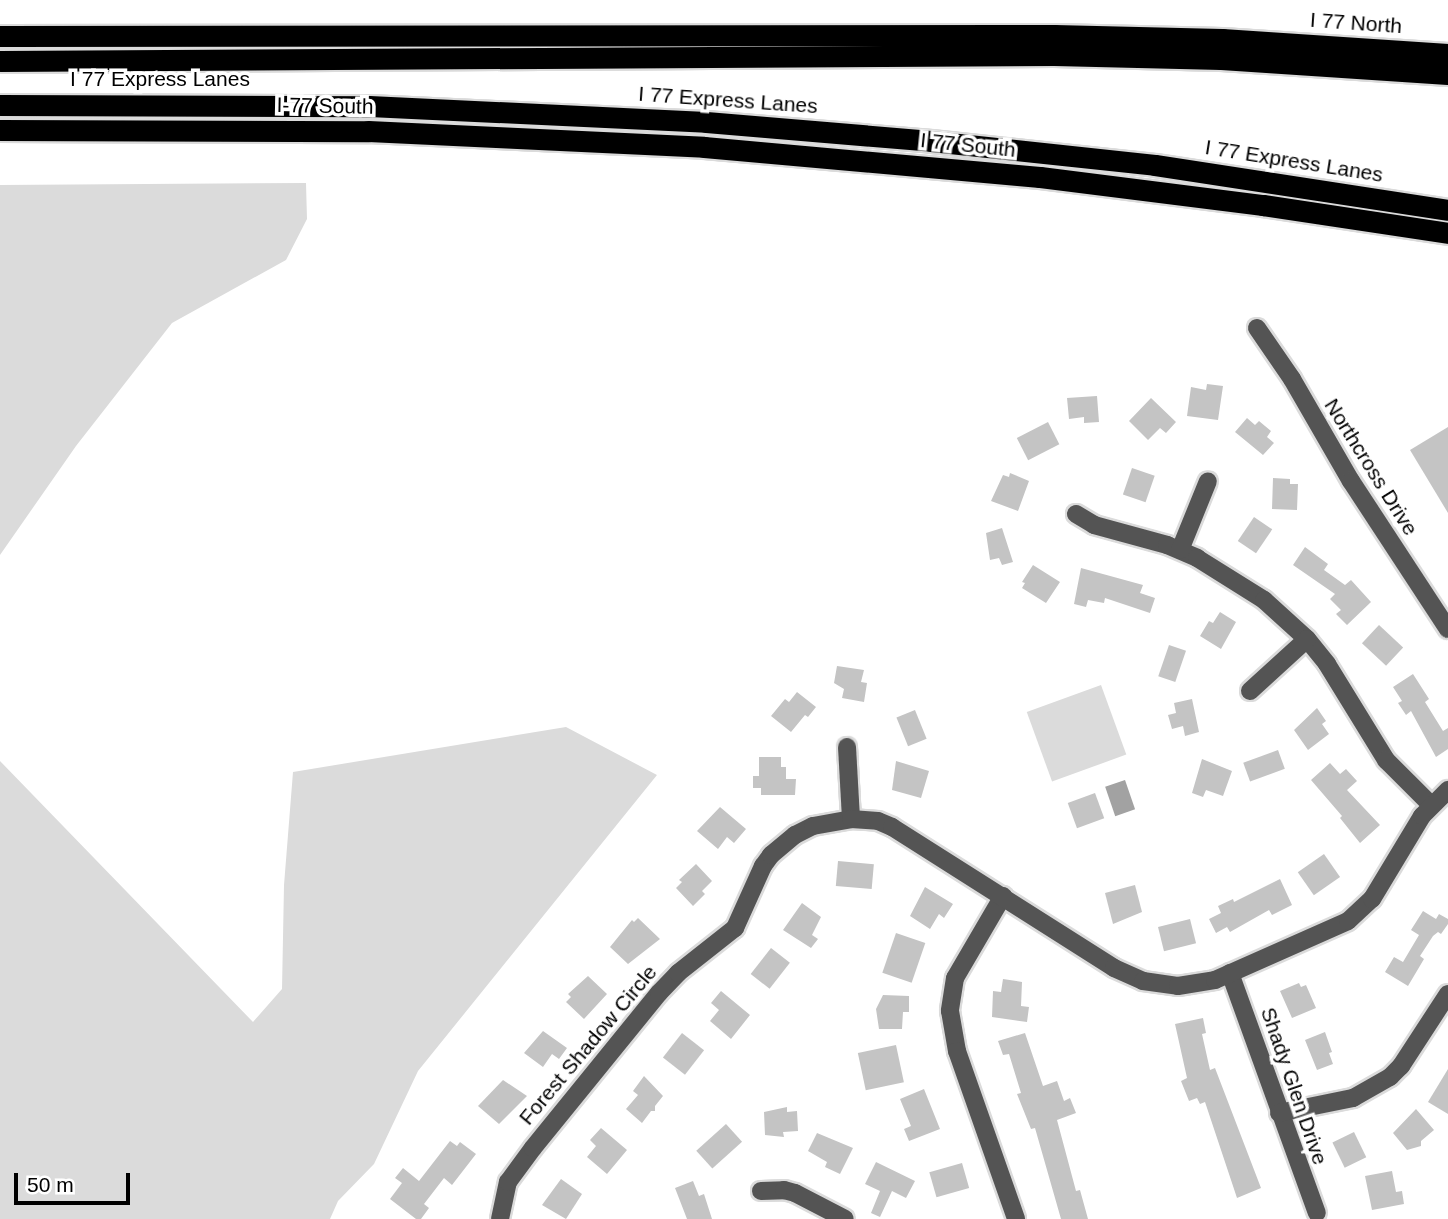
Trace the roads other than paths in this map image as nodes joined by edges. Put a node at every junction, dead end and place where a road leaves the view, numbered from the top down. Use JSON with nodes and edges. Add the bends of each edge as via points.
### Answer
{"nodes":[{"id":1,"x":0,"y":36,"type":"edge"},
{"id":2,"x":1448,"y":54,"type":"edge"},
{"id":3,"x":0,"y":61,"type":"edge"},
{"id":4,"x":1448,"y":74,"type":"edge"},
{"id":5,"x":256,"y":104,"type":"junction"},
{"id":6,"x":0,"y":105,"type":"edge"},
{"id":7,"x":0,"y":130,"type":"edge"},
{"id":8,"x":481,"y":135,"type":"junction"},
{"id":9,"x":1448,"y":210,"type":"edge"},
{"id":10,"x":1448,"y":233,"type":"edge"},
{"id":11,"x":1257,"y":328,"type":"dead end"},
{"id":12,"x":1208,"y":481,"type":"dead end"},
{"id":13,"x":1076,"y":514,"type":"dead end"},
{"id":14,"x":1180,"y":550,"type":"junction"},
{"id":15,"x":1448,"y":629,"type":"edge"},
{"id":16,"x":1307,"y":639,"type":"junction"},
{"id":17,"x":1250,"y":691,"type":"dead end"},
{"id":18,"x":847,"y":747,"type":"dead end"},
{"id":19,"x":1448,"y":790,"type":"edge"},
{"id":20,"x":1430,"y":804,"type":"junction"},
{"id":21,"x":850,"y":819,"type":"junction"},
{"id":22,"x":1003,"y":896,"type":"junction"},
{"id":23,"x":1230,"y":973,"type":"junction"},
{"id":24,"x":1448,"y":994,"type":"edge"},
{"id":25,"x":1279,"y":1113,"type":"junction"},
{"id":26,"x":761,"y":1191,"type":"dead end"},
{"id":27,"x":1317,"y":1213,"type":"dead end"},
{"id":28,"x":1011,"y":1218,"type":"edge"},
{"id":29,"x":500,"y":1219,"type":"edge"},
{"id":30,"x":845,"y":1219,"type":"edge"}],
"edges":[{"from":1,"to":2,"type":"highway","name":"I 77 North","via":[[1030,35],[1222,39]]},
{"from":3,"to":4,"type":"highway","name":"I 77 Express Lanes","via":[[1054,54]]},
{"from":5,"to":6,"type":"highway","name":"I 77 Express Lanes"},
{"from":5,"to":8,"type":"highway"},
{"from":5,"to":9,"type":"highway","name":"I 77 Express Lanes","via":[[594,115],[906,138],[1266,180]]},
{"from":7,"to":8,"type":"highway","name":"I-77 South","via":[[255,129]]},
{"from":8,"to":10,"type":"highway","name":"I 77 South","via":[[705,147],[953,168],[1152,190]]},
{"from":11,"to":15,"type":"street","name":"Northcross Drive"},
{"from":12,"to":14,"type":"street"},
{"from":13,"to":14,"type":"street","via":[[1094,525]]},
{"from":14,"to":16,"type":"street","via":[[1245,586]]},
{"from":16,"to":17,"type":"street"},
{"from":16,"to":20,"type":"street","via":[[1386,760]]},
{"from":18,"to":21,"type":"street"},
{"from":19,"to":20,"type":"street","name":"Forest Shadow Circle"},
{"from":20,"to":23,"type":"street","name":"Forest Shadow Circle","via":[[1372,899],[1348,922]]},
{"from":21,"to":22,"type":"street","name":"Forest Shadow Circle","via":[[892,827]]},
{"from":21,"to":29,"type":"street","name":"Forest Shadow Circle","via":[[813,826],[772,855],[735,928],[659,993],[533,1148],[508,1182]]},
{"from":22,"to":23,"type":"street","name":"Forest Shadow Circle","via":[[1114,968],[1143,981],[1187,985]]},
{"from":22,"to":28,"type":"street","via":[[956,978],[950,1012],[957,1051]]},
{"from":23,"to":25,"type":"street","name":"Shady Glen Drive"},
{"from":24,"to":25,"type":"street","via":[[1390,1077],[1353,1098]]},
{"from":25,"to":27,"type":"street","name":"Shady Glen Drive"},
{"from":26,"to":30,"type":"street","via":[[794,1193]]}]}
